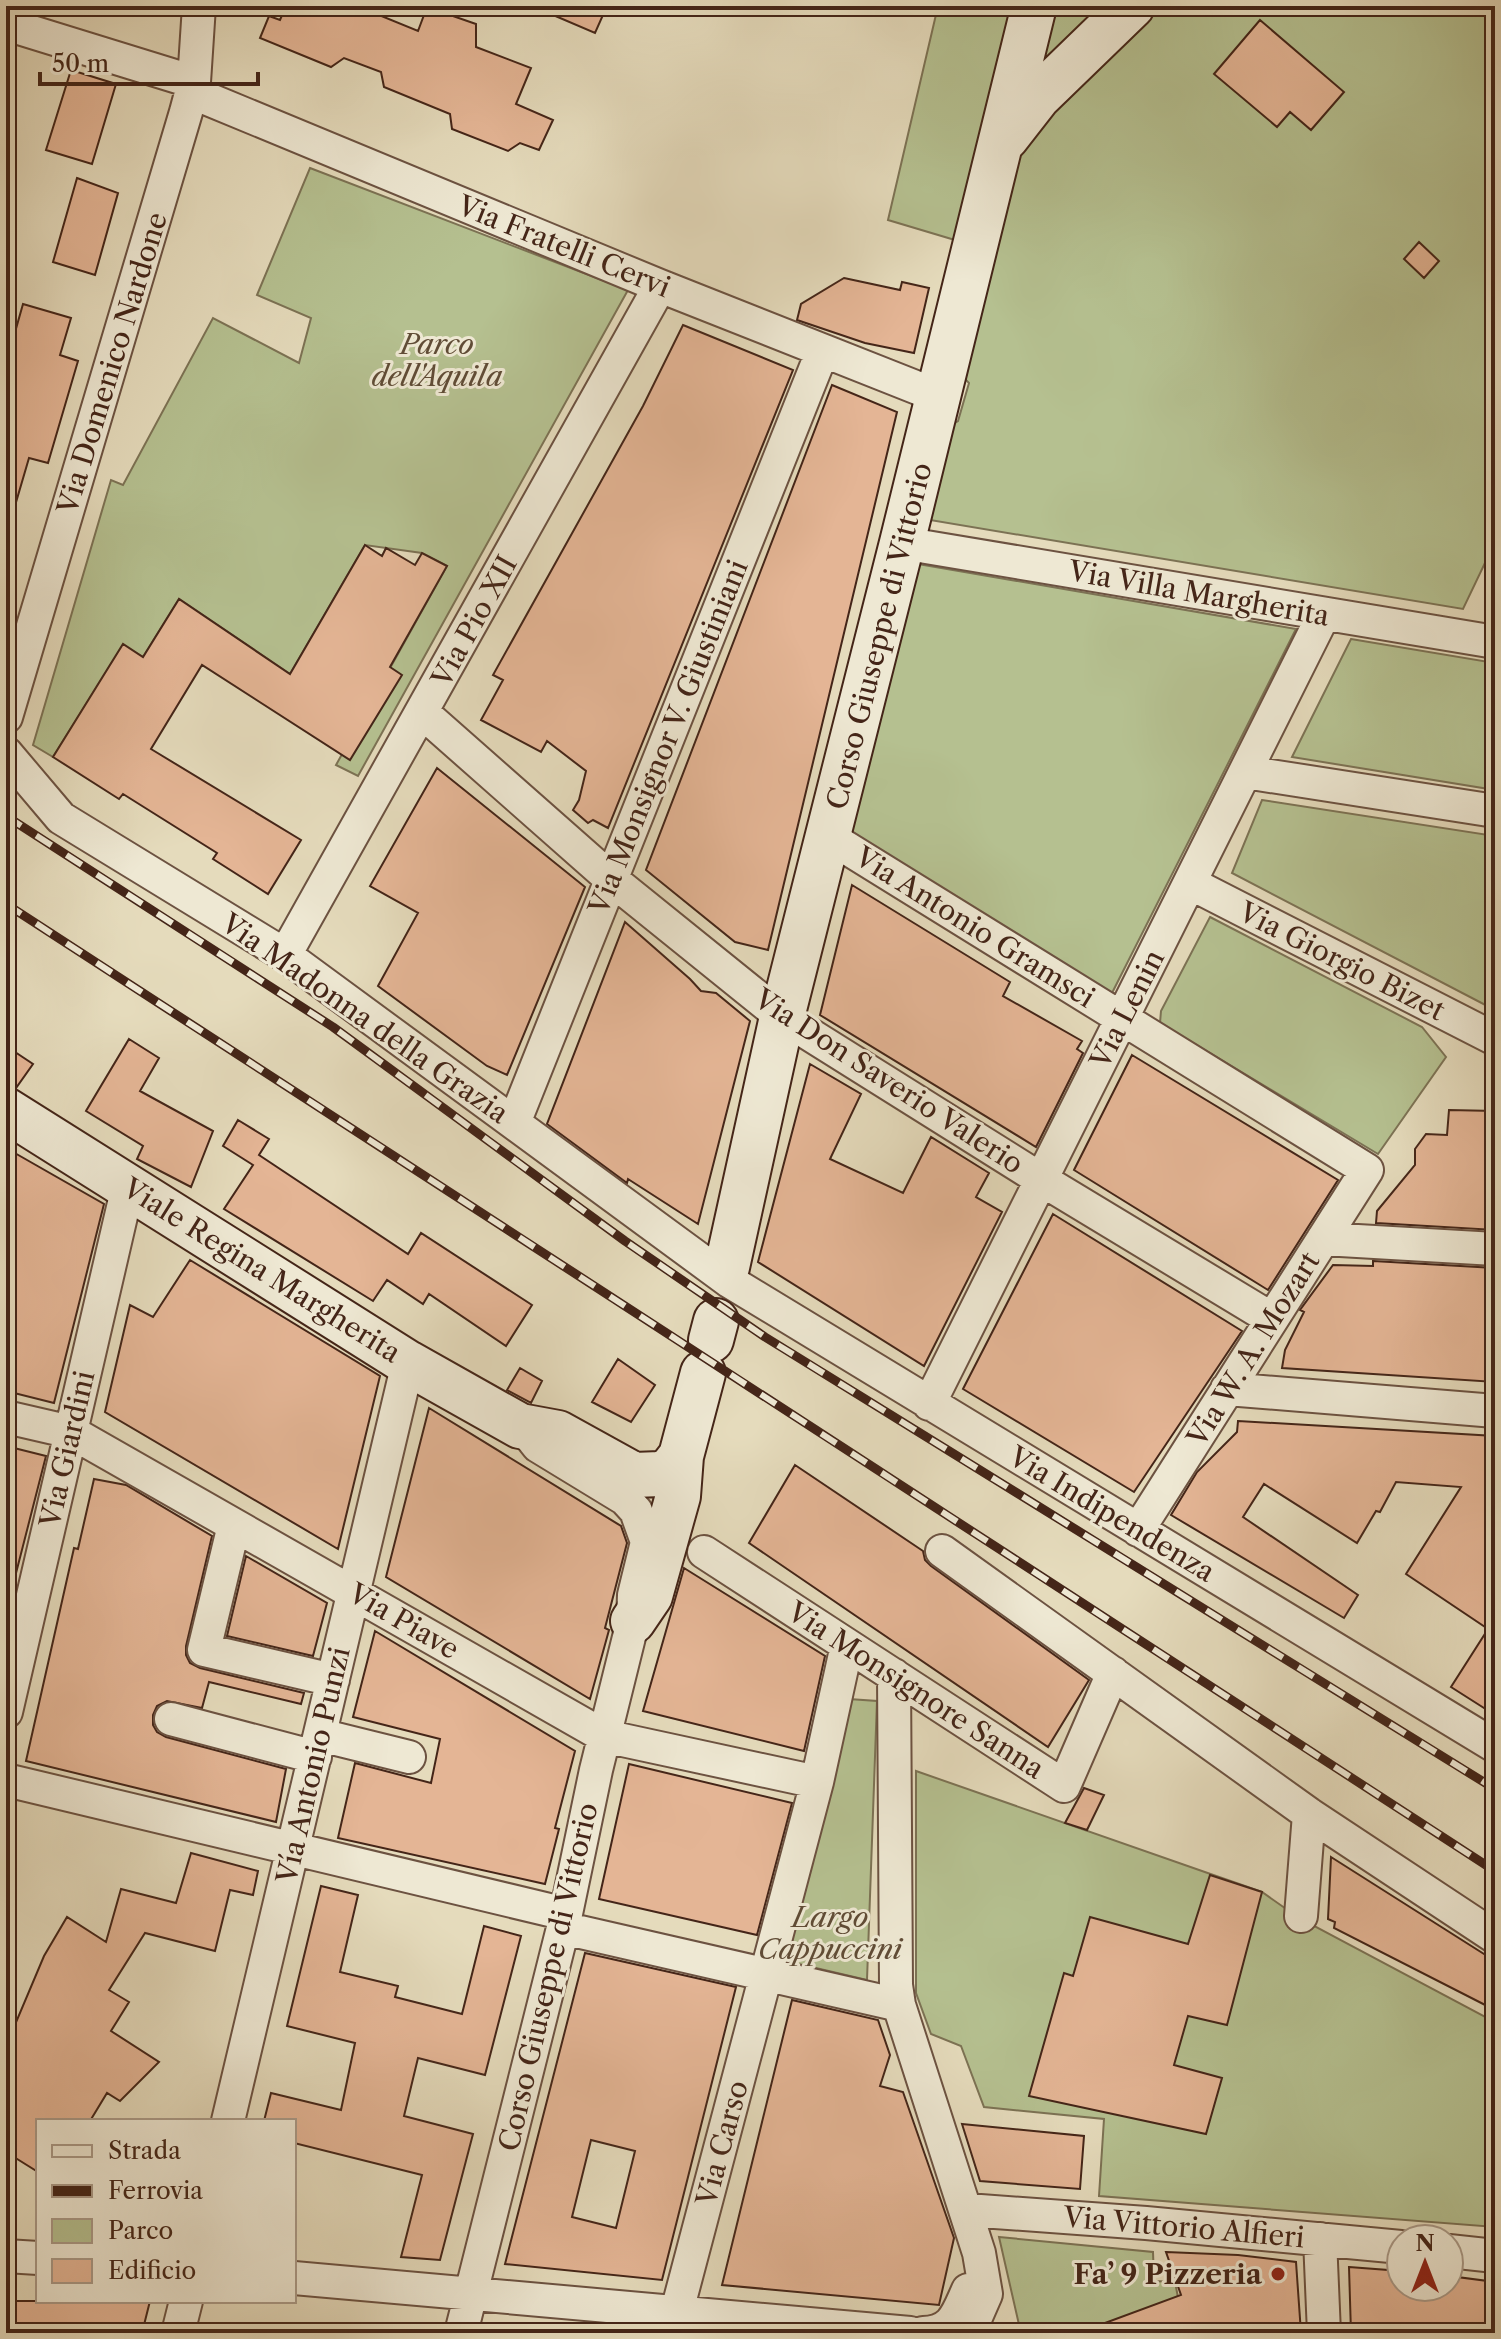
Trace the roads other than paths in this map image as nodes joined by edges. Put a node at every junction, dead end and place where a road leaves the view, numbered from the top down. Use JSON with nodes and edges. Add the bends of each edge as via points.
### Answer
{"nodes":[{"id":1,"x":199,"y":6,"type":"edge"},
{"id":2,"x":1034,"y":6,"type":"edge"},
{"id":3,"x":1132,"y":6,"type":"edge"},
{"id":4,"x":6,"y":24,"type":"edge"},
{"id":5,"x":192,"y":87,"type":"junction"},
{"id":6,"x":997,"y":149,"type":"junction"},
{"id":7,"x":660,"y":286,"type":"junction"},
{"id":8,"x":822,"y":352,"type":"junction"},
{"id":9,"x":938,"y":396,"type":"junction"},
{"id":10,"x":902,"y":543,"type":"junction"},
{"id":11,"x":1324,"y":614,"type":"junction"},
{"id":12,"x":1495,"y":642,"type":"edge"},
{"id":13,"x":423,"y":713,"type":"junction"},
{"id":14,"x":6,"y":717,"type":"edge"},
{"id":15,"x":6,"y":753,"type":"edge"},
{"id":16,"x":1245,"y":772,"type":"junction"},
{"id":17,"x":1495,"y":811,"type":"edge"},
{"id":18,"x":829,"y":837,"type":"junction"},
{"id":19,"x":611,"y":879,"type":"junction"},
{"id":20,"x":1190,"y":883,"type":"junction"},
{"id":21,"x":285,"y":955,"type":"junction"},
{"id":22,"x":782,"y":1017,"type":"junction"},
{"id":23,"x":1122,"y":1019,"type":"junction"},
{"id":24,"x":1495,"y":1039,"type":"edge"},
{"id":25,"x":6,"y":1110,"type":"edge"},
{"id":26,"x":514,"y":1123,"type":"junction"},
{"id":27,"x":1367,"y":1170,"type":"joint"},
{"id":28,"x":1042,"y":1180,"type":"junction"},
{"id":29,"x":128,"y":1186,"type":"junction"},
{"id":30,"x":1323,"y":1239,"type":"junction"},
{"id":31,"x":1495,"y":1249,"type":"edge"},
{"id":32,"x":717,"y":1316,"type":"junction"},
{"id":33,"x":1272,"y":1319,"type":"junction"},
{"id":34,"x":408,"y":1363,"type":"junction"},
{"id":35,"x":1227,"y":1389,"type":"junction"},
{"id":36,"x":929,"y":1404,"type":"junction"},
{"id":37,"x":1495,"y":1411,"type":"edge"},
{"id":38,"x":6,"y":1417,"type":"edge"},
{"id":39,"x":520,"y":1426,"type":"junction"},
{"id":40,"x":71,"y":1432,"type":"junction"},
{"id":41,"x":681,"y":1456,"type":"junction"},
{"id":42,"x":642,"y":1524,"type":"joint"},
{"id":43,"x":234,"y":1525,"type":"junction"},
{"id":44,"x":1138,"y":1530,"type":"junction"},
{"id":45,"x":942,"y":1551,"type":"dead end"},
{"id":46,"x":704,"y":1552,"type":"dead end"},
{"id":47,"x":354,"y":1592,"type":"junction"},
{"id":48,"x":633,"y":1621,"type":"junction"},
{"id":49,"x":847,"y":1645,"type":"junction"},
{"id":50,"x":12,"y":1661,"type":"edge"},
{"id":51,"x":1113,"y":1673,"type":"junction"},
{"id":52,"x":894,"y":1675,"type":"junction"},
{"id":53,"x":333,"y":1680,"type":"junction"},
{"id":54,"x":6,"y":1712,"type":"edge"},
{"id":55,"x":171,"y":1719,"type":"dead end"},
{"id":56,"x":604,"y":1736,"type":"junction"},
{"id":57,"x":1493,"y":1741,"type":"edge"},
{"id":58,"x":317,"y":1746,"type":"junction"},
{"id":59,"x":409,"y":1757,"type":"dead end"},
{"id":60,"x":6,"y":1780,"type":"edge"},
{"id":61,"x":817,"y":1782,"type":"junction"},
{"id":62,"x":1309,"y":1814,"type":"junction"},
{"id":63,"x":293,"y":1850,"type":"junction"},
{"id":64,"x":1301,"y":1916,"type":"dead end"},
{"id":65,"x":565,"y":1921,"type":"junction"},
{"id":66,"x":1495,"y":1937,"type":"edge"},
{"id":67,"x":767,"y":1975,"type":"junction"},
{"id":68,"x":899,"y":2005,"type":"junction"},
{"id":69,"x":228,"y":2119,"type":"edge"},
{"id":70,"x":967,"y":2210,"type":"junction"},
{"id":71,"x":1320,"y":2239,"type":"junction"},
{"id":72,"x":1385,"y":2245,"type":"edge"},
{"id":73,"x":979,"y":2253,"type":"junction"},
{"id":74,"x":1465,"y":2253,"type":"edge"},
{"id":75,"x":6,"y":2256,"type":"edge"},
{"id":76,"x":1495,"y":2256,"type":"edge"},
{"id":77,"x":36,"y":2258,"type":"edge"},
{"id":78,"x":296,"y":2278,"type":"edge"},
{"id":79,"x":470,"y":2294,"type":"junction"},
{"id":80,"x":186,"y":2303,"type":"edge"},
{"id":81,"x":677,"y":2311,"type":"junction"},
{"id":82,"x":611,"y":2319,"type":"edge"},
{"id":83,"x":819,"y":2329,"type":"edge"},
{"id":84,"x":178,"y":2333,"type":"edge"},
{"id":85,"x":461,"y":2333,"type":"edge"},
{"id":86,"x":910,"y":2333,"type":"edge"},
{"id":87,"x":923,"y":2333,"type":"edge"},
{"id":88,"x":969,"y":2333,"type":"edge"},
{"id":89,"x":1324,"y":2333,"type":"edge"}],
"edges":[{"from":1,"to":5,"type":"street","name":"Via Domenico Nardone"},
{"from":2,"to":6,"type":"street","name":"Corso Giuseppe di Vittorio"},
{"from":3,"to":6,"type":"street","via":[[1038,97]]},
{"from":4,"to":5,"type":"street","name":"Via Fratelli Cervi"},
{"from":5,"to":7,"type":"street","name":"Via Fratelli Cervi"},
{"from":5,"to":14,"type":"street","name":"Via Domenico Nardone"},
{"from":6,"to":9,"type":"street","name":"Corso Giuseppe di Vittorio"},
{"from":7,"to":8,"type":"street","name":"Via Fratelli Cervi"},
{"from":7,"to":13,"type":"street","name":"Via Pio XII"},
{"from":8,"to":9,"type":"street","name":"Via Fratelli Cervi"},
{"from":8,"to":19,"type":"street","name":"Via Monsignor V. Giustiniani"},
{"from":9,"to":10,"type":"street","name":"Corso Giuseppe di Vittorio"},
{"from":10,"to":11,"type":"street","name":"Via Villa Margherita"},
{"from":10,"to":18,"type":"street","name":"Corso Giuseppe di Vittorio"},
{"from":11,"to":12,"type":"street","name":"Via Villa Margherita"},
{"from":11,"to":16,"type":"street","name":"Via Lenin"},
{"from":13,"to":19,"type":"street","name":"Via Don Saverio Valerio"},
{"from":13,"to":21,"type":"street","name":"Via Pio XII"},
{"from":15,"to":21,"type":"street","name":"Via Madonna della Grazia","via":[[61,818]]},
{"from":16,"to":17,"type":"street"},
{"from":16,"to":20,"type":"street","name":"Via Lenin"},
{"from":18,"to":22,"type":"street","name":"Corso Giuseppe di Vittorio"},
{"from":18,"to":23,"type":"street","name":"Via Antonio Gramsci"},
{"from":19,"to":22,"type":"street","name":"Via Don Saverio Valerio"},
{"from":19,"to":26,"type":"street","name":"Via Monsignor V. Giustiniani"},
{"from":20,"to":23,"type":"street","name":"Via Lenin"},
{"from":20,"to":24,"type":"street","name":"Via Giorgio Bizet"},
{"from":21,"to":26,"type":"street","name":"Via Madonna della Grazia"},
{"from":22,"to":28,"type":"street","name":"Via Don Saverio Valerio"},
{"from":22,"to":32,"type":"street","name":"Corso Giuseppe di Vittorio"},
{"from":23,"to":27,"type":"street","name":"Via Antonio Gramsci"},
{"from":23,"to":28,"type":"street","name":"Via Lenin"},
{"from":25,"to":29,"type":"street","name":"Viale Regina Margherita"},
{"from":26,"to":32,"type":"street","name":"Via Madonna della Grazia"},
{"from":27,"to":30,"type":"street","name":"Via W. A. Mozart"},
{"from":28,"to":33,"type":"street","name":"Via Don Saverio Valerio"},
{"from":28,"to":36,"type":"street","name":"Via Lenin"},
{"from":29,"to":34,"type":"street","name":"Viale Regina Margherita"},
{"from":29,"to":40,"type":"street","name":"Via Giardini"},
{"from":30,"to":31,"type":"street"},
{"from":30,"to":33,"type":"street","name":"Via W. A. Mozart"},
{"from":32,"to":36,"type":"street","name":"Via Indipendenza"},
{"from":32,"to":41,"type":"street","name":"Corso Giuseppe di Vittorio"},
{"from":33,"to":35,"type":"street","name":"Via W. A. Mozart"},
{"from":34,"to":39,"type":"street","name":"Viale Regina Margherita"},
{"from":34,"to":47,"type":"street","name":"Vía Antonio Punzi"},
{"from":35,"to":37,"type":"street"},
{"from":35,"to":44,"type":"street","name":"Via W. A. Mozart"},
{"from":36,"to":44,"type":"street","name":"Via Indipendenza"},
{"from":38,"to":40,"type":"street","name":"Via Piave"},
{"from":39,"to":41,"type":"street","name":"Viale Regina Margherita","via":[[558,1433],[634,1475],[670,1470]]},
{"from":39,"to":42,"type":"street","name":"Viale Regina Margherita","via":[[538,1446],[625,1499]]},
{"from":40,"to":43,"type":"street","name":"Via Piave"},
{"from":40,"to":50,"type":"street","name":"Via Giardini"},
{"from":41,"to":48,"type":"street","name":"Corso Giuseppe di Vittorio","via":[[678,1496],[650,1596]]},
{"from":42,"to":48,"type":"street","name":"Corso Giuseppe di Vittorio","via":[[647,1542]]},
{"from":43,"to":47,"type":"street","name":"Via Piave"},
{"from":43,"to":53,"type":"street","via":[[204,1650]]},
{"from":44,"to":57,"type":"street","name":"Via Indipendenza"},
{"from":45,"to":51,"type":"street"},
{"from":46,"to":49,"type":"street","name":"Via Monsignore Sanna"},
{"from":47,"to":53,"type":"street","name":"Vía Antonio Punzi"},
{"from":47,"to":56,"type":"street","name":"Via Piave"},
{"from":48,"to":56,"type":"street","name":"Corso Giuseppe di Vittorio"},
{"from":49,"to":52,"type":"street","name":"Via Monsignore Sanna"},
{"from":49,"to":61,"type":"street"},
{"from":50,"to":54,"type":"street","name":"Via Giardini"},
{"from":51,"to":52,"type":"street","name":"Via Monsignore Sanna","via":[[1064,1786]]},
{"from":51,"to":62,"type":"street"},
{"from":52,"to":68,"type":"street"},
{"from":53,"to":58,"type":"street","name":"Vía Antonio Punzi"},
{"from":55,"to":58,"type":"street"},
{"from":56,"to":61,"type":"street","name":"Via Piave"},
{"from":56,"to":65,"type":"street","name":"Corso Giuseppe di Vittorio"},
{"from":58,"to":59,"type":"street"},
{"from":58,"to":63,"type":"street","name":"Vía Antonio Punzi"},
{"from":60,"to":63,"type":"street"},
{"from":61,"to":67,"type":"street"},
{"from":62,"to":64,"type":"street"},
{"from":62,"to":66,"type":"street"},
{"from":63,"to":65,"type":"street"},
{"from":63,"to":69,"type":"street","name":"Vía Antonio Punzi"},
{"from":65,"to":67,"type":"street"},
{"from":65,"to":79,"type":"street","name":"Corso Giuseppe di Vittorio"},
{"from":67,"to":68,"type":"street"},
{"from":67,"to":81,"type":"street","name":"Via Carso"},
{"from":68,"to":70,"type":"street"},
{"from":70,"to":71,"type":"street","name":"Via Vittorio Alfieri"},
{"from":70,"to":73,"type":"street"},
{"from":71,"to":72,"type":"street","name":"Via Vittorio Alfieri"},
{"from":71,"to":89,"type":"street"},
{"from":73,"to":87,"type":"street","via":[[954,2321],[939,2333]]},
{"from":73,"to":88,"type":"street","via":[[986,2294]]},
{"from":74,"to":76,"type":"street"},
{"from":75,"to":77,"type":"street"},
{"from":78,"to":79,"type":"street"},
{"from":79,"to":82,"type":"street"},
{"from":79,"to":85,"type":"street","name":"Corso Giuseppe di Vittorio"},
{"from":80,"to":84,"type":"street"},
{"from":81,"to":82,"type":"street"},
{"from":81,"to":83,"type":"street"},
{"from":83,"to":86,"type":"street"}]}
